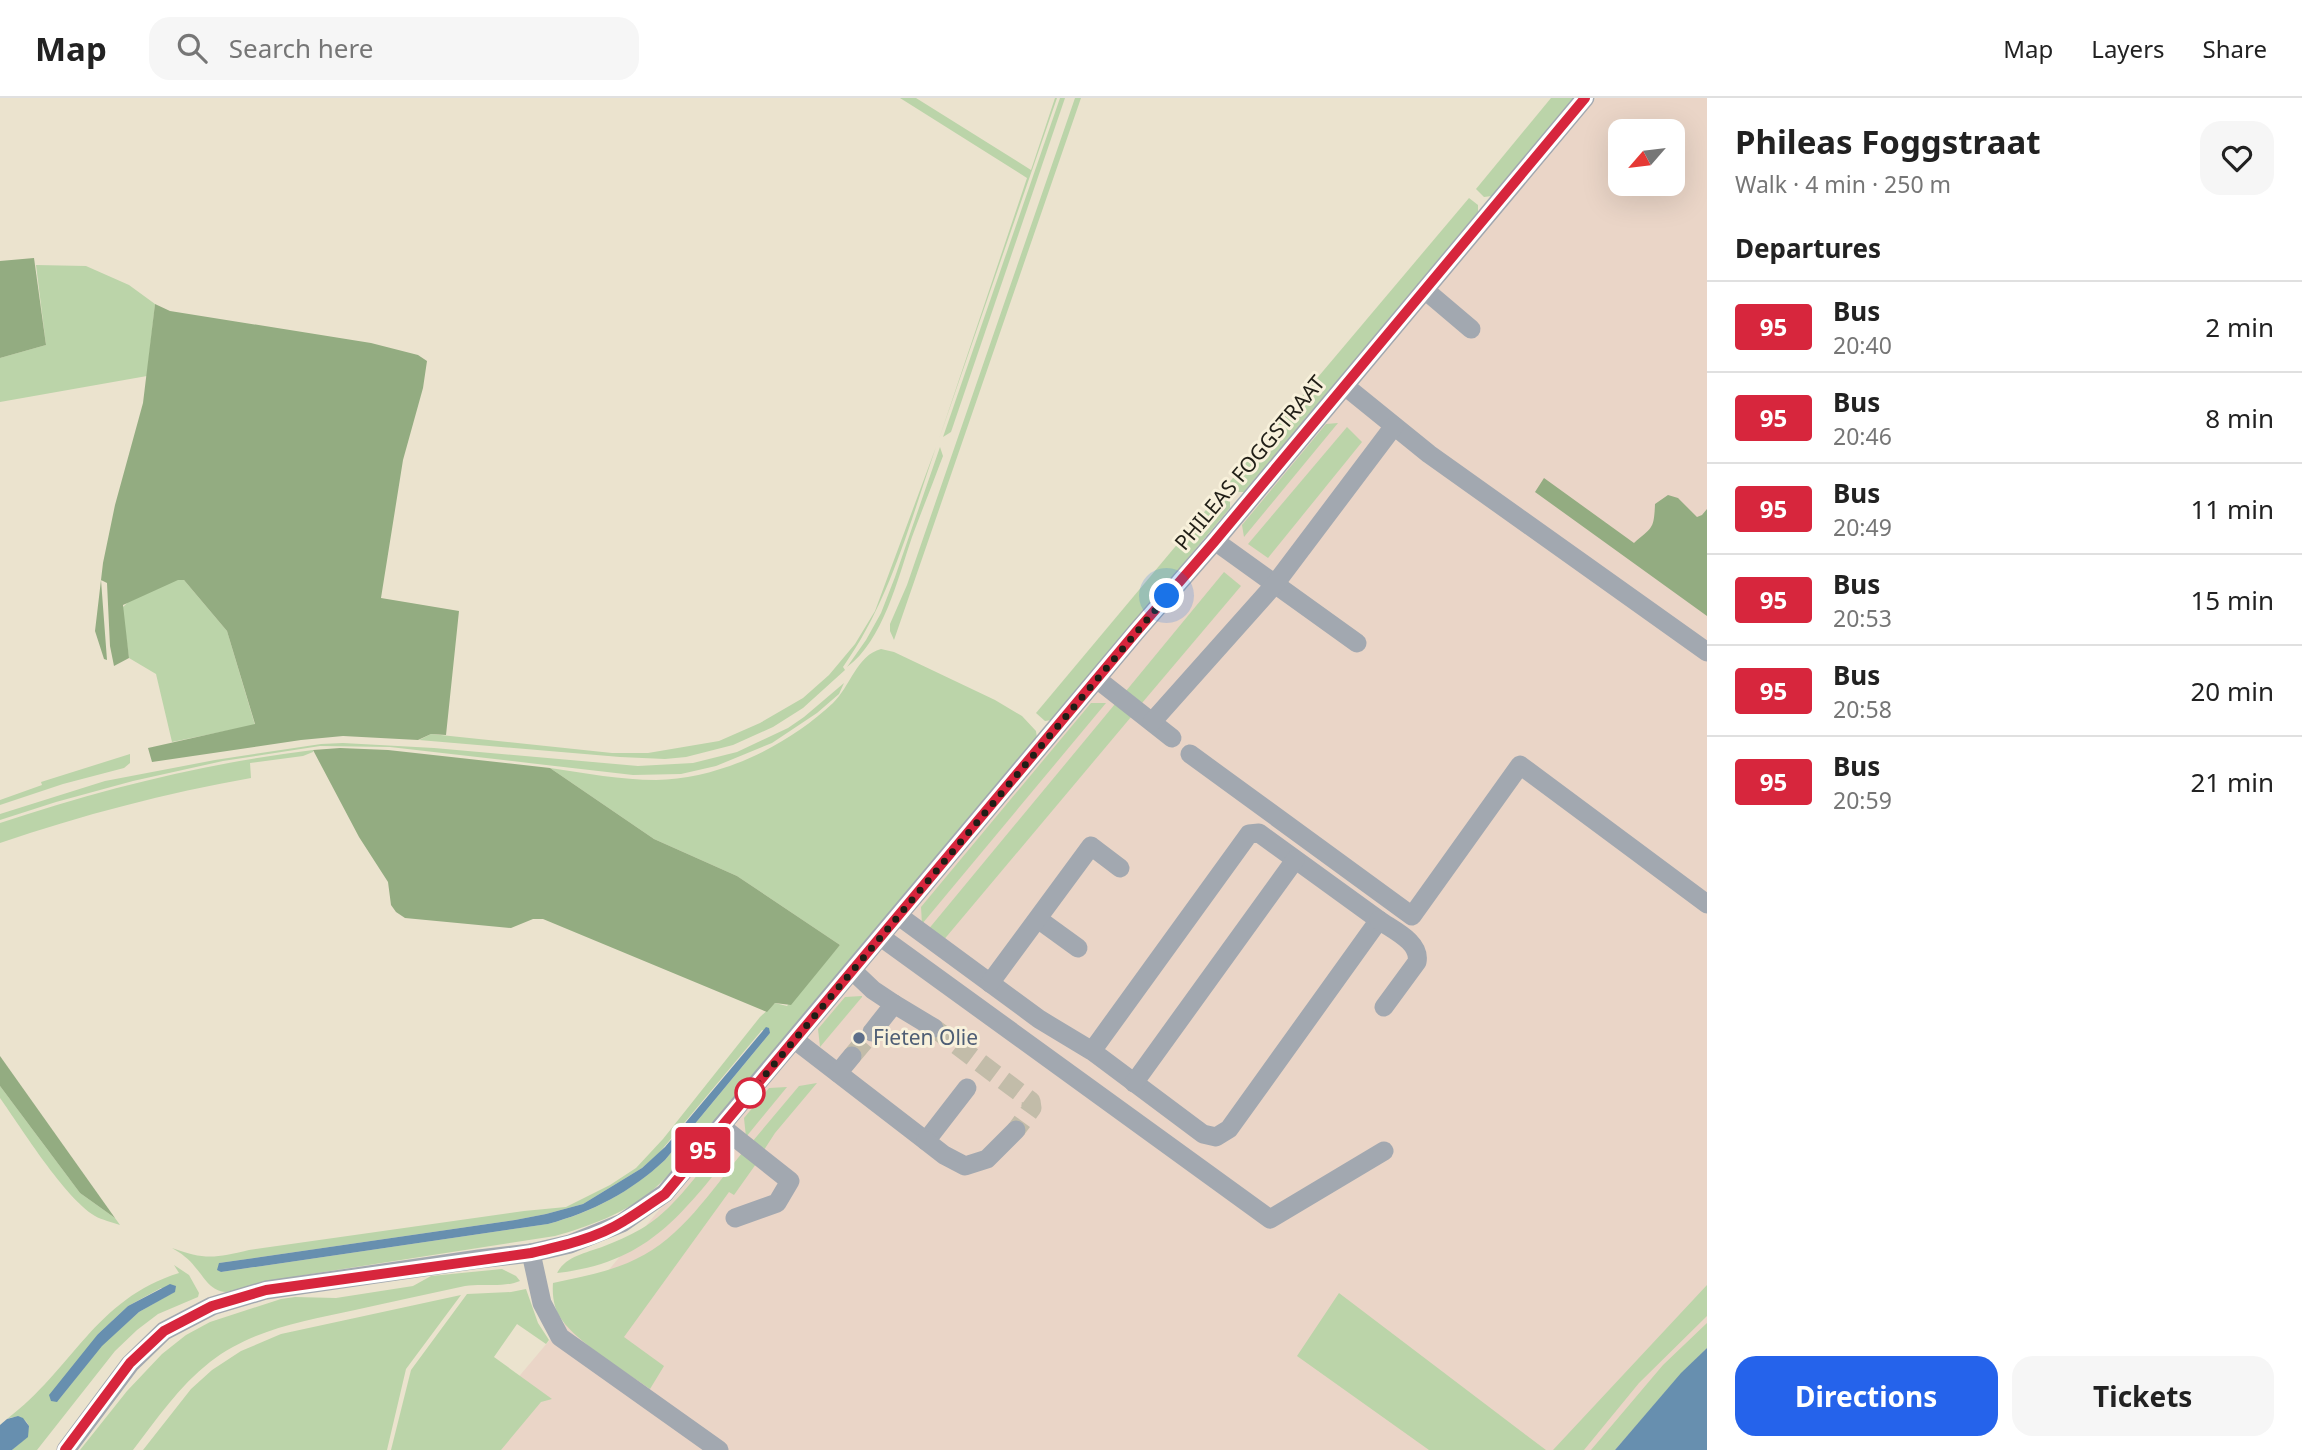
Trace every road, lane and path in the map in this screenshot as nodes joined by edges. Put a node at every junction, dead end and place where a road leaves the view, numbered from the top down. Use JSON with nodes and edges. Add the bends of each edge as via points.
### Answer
{"nodes":[{"id":1,"x":1585,"y":98,"type":"edge"},
{"id":2,"x":1425,"y":290,"type":"junction"},
{"id":3,"x":1471,"y":329,"type":"dead end"},
{"id":4,"x":1345,"y":386,"type":"junction"},
{"id":5,"x":1394,"y":426,"type":"junction"},
{"id":6,"x":1215,"y":541,"type":"junction"},
{"id":7,"x":1275,"y":584,"type":"junction"},
{"id":8,"x":1357,"y":643,"type":"dead end"},
{"id":9,"x":1707,"y":652,"type":"edge"},
{"id":10,"x":1097,"y":679,"type":"junction"},
{"id":11,"x":1152,"y":723,"type":"junction"},
{"id":12,"x":1172,"y":738,"type":"dead end"},
{"id":13,"x":1190,"y":754,"type":"dead end"},
{"id":14,"x":1295,"y":860,"type":"junction"},
{"id":15,"x":1120,"y":868,"type":"dead end"},
{"id":16,"x":1707,"y":904,"type":"edge"},
{"id":17,"x":899,"y":916,"type":"junction"},
{"id":18,"x":1038,"y":919,"type":"junction"},
{"id":19,"x":1379,"y":920,"type":"junction"},
{"id":20,"x":881,"y":937,"type":"junction"},
{"id":21,"x":1078,"y":948,"type":"dead end"},
{"id":22,"x":853,"y":971,"type":"junction"},
{"id":23,"x":989,"y":984,"type":"junction"},
{"id":24,"x":894,"y":1004,"type":"junction"},
{"id":25,"x":1384,"y":1007,"type":"dead end"},
{"id":26,"x":934,"y":1028,"type":"tunnel mouth"},
{"id":27,"x":872,"y":1032,"type":"tunnel mouth"},
{"id":28,"x":795,"y":1040,"type":"junction"},
{"id":29,"x":1092,"y":1051,"type":"junction"},
{"id":30,"x":852,"y":1056,"type":"tunnel mouth"},
{"id":31,"x":838,"y":1073,"type":"junction"},
{"id":32,"x":1134,"y":1083,"type":"junction"},
{"id":33,"x":967,"y":1088,"type":"dead end"},
{"id":34,"x":722,"y":1127,"type":"junction"},
{"id":35,"x":1016,"y":1130,"type":"tunnel mouth"},
{"id":36,"x":926,"y":1141,"type":"junction"},
{"id":37,"x":1384,"y":1151,"type":"dead end"},
{"id":38,"x":735,"y":1218,"type":"dead end"},
{"id":39,"x":531,"y":1253,"type":"junction"},
{"id":40,"x":66,"y":1449,"type":"edge"},
{"id":41,"x":719,"y":1450,"type":"edge"}],
"edges":[{"from":1,"to":2,"type":"street","name":"PHILEAS FOGGSTRAAT"},
{"from":2,"to":3,"type":"street"},
{"from":2,"to":4,"type":"street","name":"PHILEAS FOGGSTRAAT"},
{"from":4,"to":5,"type":"street"},
{"from":4,"to":6,"type":"street","name":"PHILEAS FOGGSTRAAT"},
{"from":5,"to":7,"type":"street"},
{"from":5,"to":9,"type":"street"},
{"from":6,"to":7,"type":"street"},
{"from":6,"to":10,"type":"street","name":"PHILEAS FOGGSTRAAT"},
{"from":7,"to":8,"type":"street"},
{"from":7,"to":11,"type":"street"},
{"from":10,"to":11,"type":"street"},
{"from":10,"to":17,"type":"street","name":"PHILEAS FOGGSTRAAT"},
{"from":11,"to":12,"type":"street"},
{"from":13,"to":16,"type":"street","via":[[1412,916],[1520,765]]},
{"from":14,"to":19,"type":"street"},
{"from":14,"to":29,"type":"street","via":[[1259,833],[1246,837]]},
{"from":14,"to":32,"type":"street"},
{"from":15,"to":18,"type":"street","via":[[1091,846]]},
{"from":17,"to":20,"type":"street","name":"PHILEAS FOGGSTRAAT"},
{"from":17,"to":23,"type":"street"},
{"from":18,"to":21,"type":"street"},
{"from":18,"to":23,"type":"street"},
{"from":19,"to":25,"type":"street","via":[[1413,944],[1418,957]]},
{"from":19,"to":32,"type":"street","via":[[1223,1134],[1203,1134]]},
{"from":20,"to":22,"type":"street","name":"PHILEAS FOGGSTRAAT"},
{"from":20,"to":37,"type":"street","via":[[1270,1219]]},
{"from":22,"to":24,"type":"street"},
{"from":22,"to":28,"type":"street","name":"PHILEAS FOGGSTRAAT"},
{"from":23,"to":29,"type":"street"},
{"from":24,"to":26,"type":"street"},
{"from":24,"to":27,"type":"street"},
{"from":28,"to":31,"type":"street"},
{"from":28,"to":34,"type":"street","name":"PHILEAS FOGGSTRAAT"},
{"from":29,"to":32,"type":"street"},
{"from":30,"to":31,"type":"street"},
{"from":31,"to":36,"type":"street"},
{"from":33,"to":36,"type":"street"},
{"from":34,"to":38,"type":"street","via":[[790,1181],[777,1203]]},
{"from":34,"to":39,"type":"street","name":"PHILEAS FOGGSTRAAT","via":[[665,1194],[622,1223],[570,1244]]},
{"from":35,"to":36,"type":"street","via":[[987,1159],[965,1166]]},
{"from":39,"to":40,"type":"street","name":"PHILEAS FOGGSTRAAT","via":[[266,1290],[212,1306],[164,1331],[130,1363]]},
{"from":39,"to":41,"type":"street","via":[[542,1303],[560,1337]]}]}
